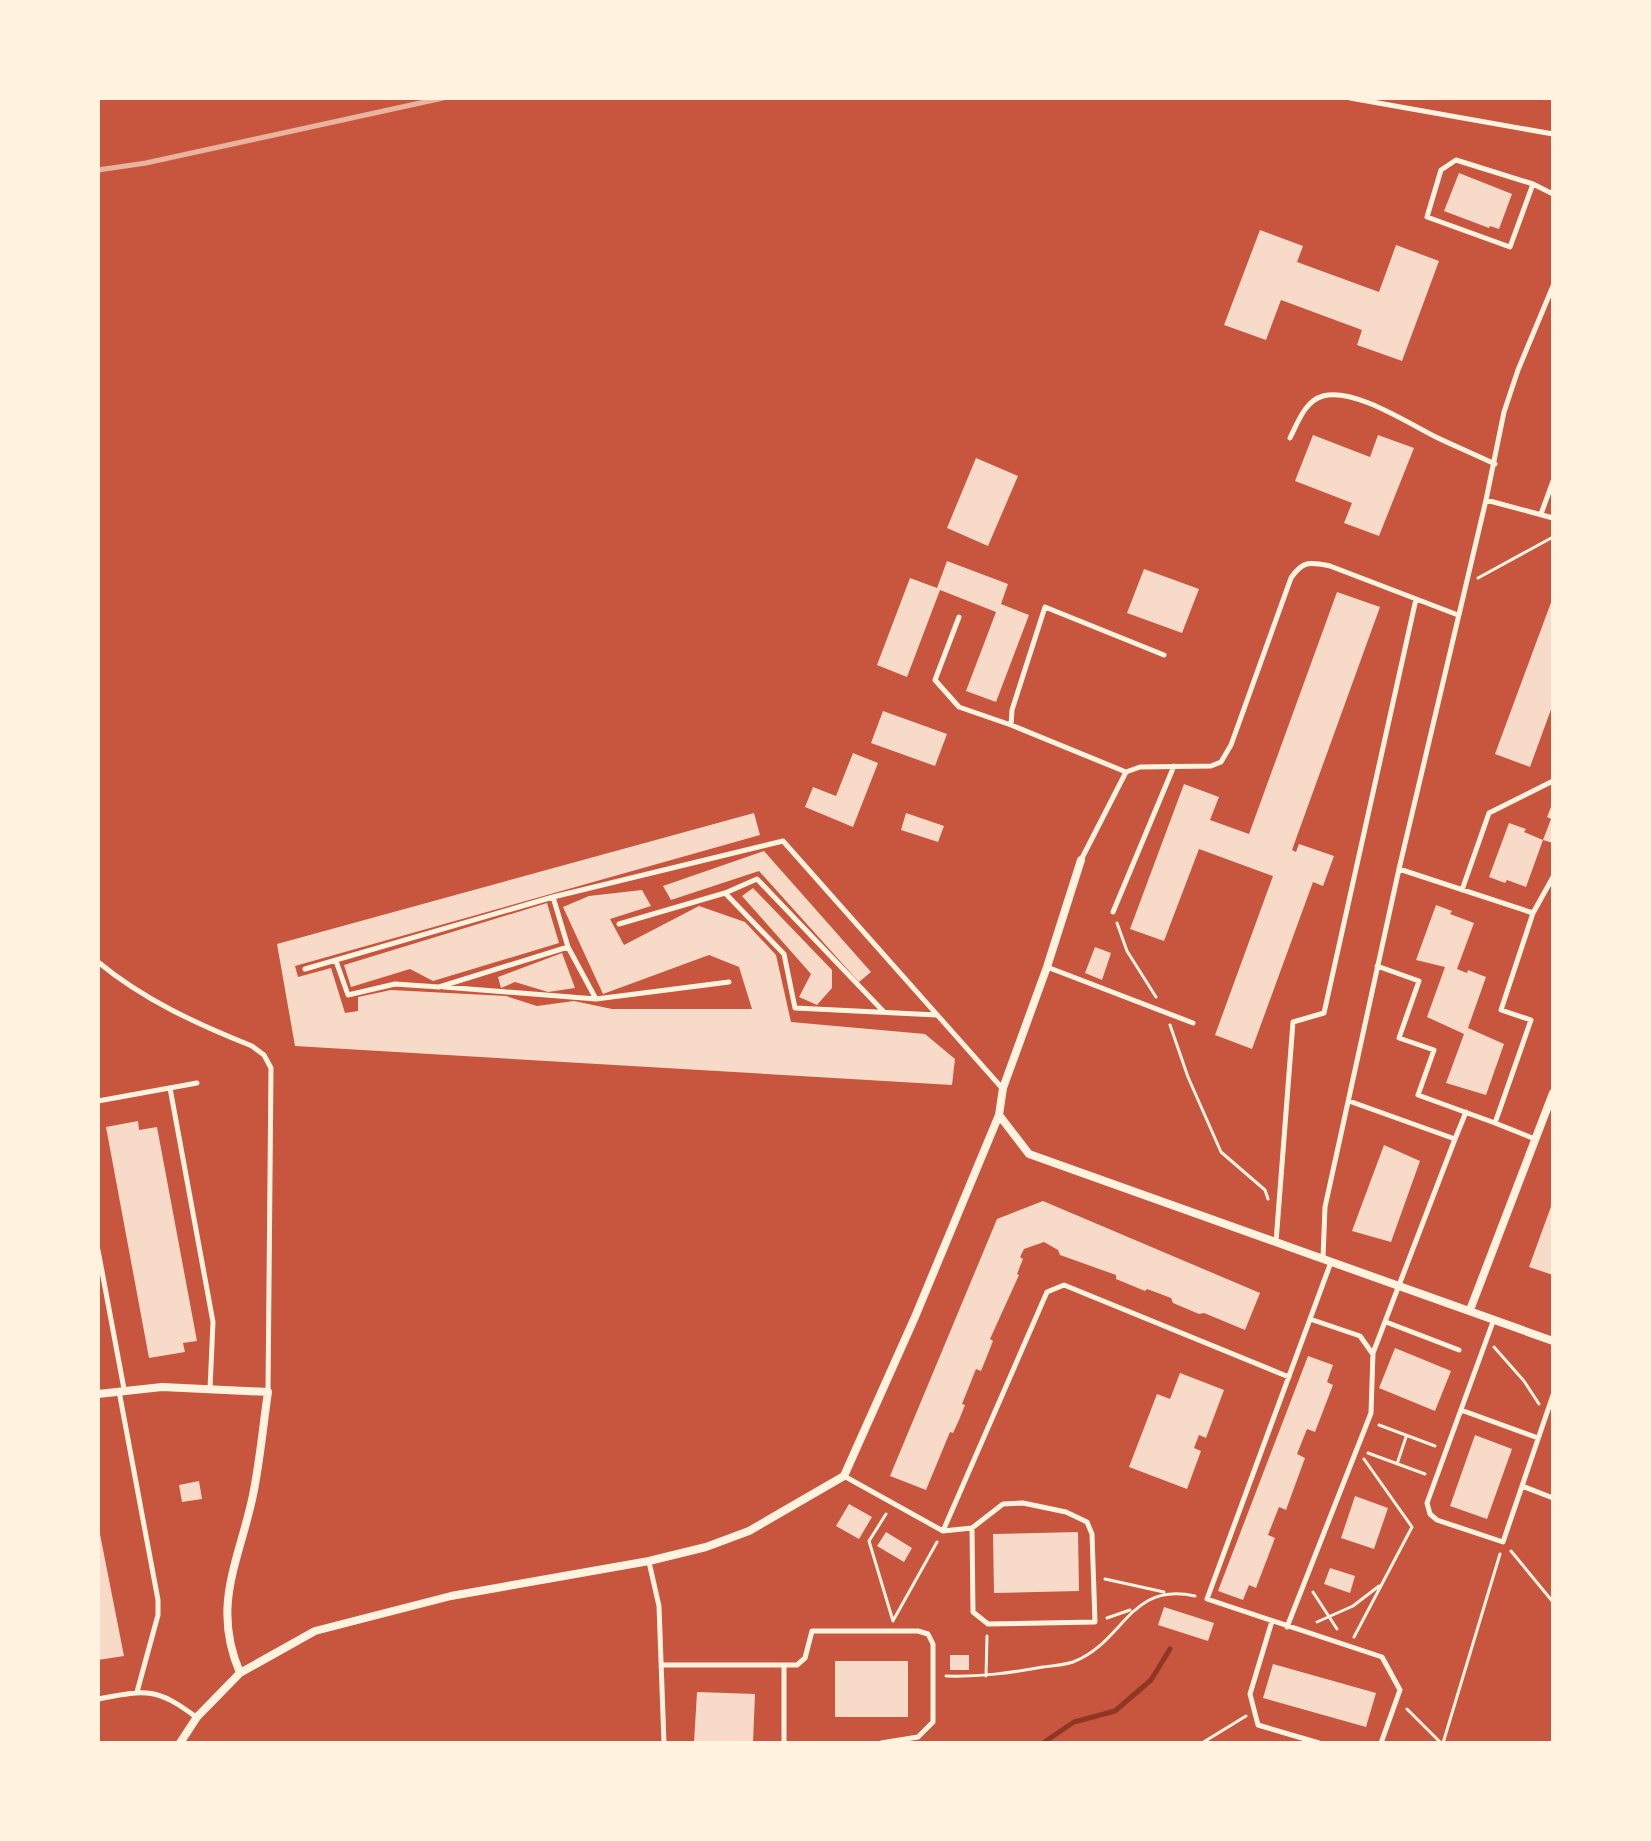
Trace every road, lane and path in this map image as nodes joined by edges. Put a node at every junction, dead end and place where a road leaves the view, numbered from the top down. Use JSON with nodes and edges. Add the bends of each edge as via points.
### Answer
{"nodes":[{"id":1,"x":1350,"y":98,"type":"edge"},
{"id":2,"x":1553,"y":134,"type":"edge"},
{"id":3,"x":1533,"y":184,"type":"junction"},
{"id":4,"x":1553,"y":194,"type":"edge"},
{"id":5,"x":1553,"y":286,"type":"edge"},
{"id":6,"x":1290,"y":438,"type":"dead end"},
{"id":7,"x":1495,"y":464,"type":"junction"},
{"id":8,"x":1553,"y":481,"type":"edge"},
{"id":9,"x":1486,"y":500,"type":"junction"},
{"id":10,"x":1541,"y":514,"type":"junction"},
{"id":11,"x":1553,"y":518,"type":"edge"},
{"id":12,"x":1553,"y":537,"type":"edge"},
{"id":13,"x":1464,"y":586,"type":"junction"},
{"id":14,"x":1416,"y":599,"type":"junction"},
{"id":15,"x":1458,"y":615,"type":"junction"},
{"id":16,"x":959,"y":617,"type":"dead end"},
{"id":17,"x":1164,"y":655,"type":"dead end"},
{"id":18,"x":1011,"y":725,"type":"junction"},
{"id":19,"x":1174,"y":766,"type":"junction"},
{"id":20,"x":1126,"y":772,"type":"junction"},
{"id":21,"x":1553,"y":781,"type":"edge"},
{"id":22,"x":1081,"y":860,"type":"joint"},
{"id":23,"x":1399,"y":869,"type":"junction"},
{"id":24,"x":1553,"y":877,"type":"edge"},
{"id":25,"x":1462,"y":890,"type":"junction"},
{"id":26,"x":725,"y":893,"type":"junction"},
{"id":27,"x":553,"y":897,"type":"junction"},
{"id":28,"x":1113,"y":912,"type":"joint"},
{"id":29,"x":1533,"y":913,"type":"junction"},
{"id":30,"x":619,"y":924,"type":"dead end"},
{"id":31,"x":568,"y":947,"type":"junction"},
{"id":32,"x":336,"y":961,"type":"junction"},
{"id":33,"x":98,"y":962,"type":"edge"},
{"id":34,"x":1377,"y":966,"type":"junction"},
{"id":35,"x":1047,"y":967,"type":"junction"},
{"id":36,"x":305,"y":969,"type":"dead end"},
{"id":37,"x":729,"y":982,"type":"dead end"},
{"id":38,"x":439,"y":987,"type":"junction"},
{"id":39,"x":596,"y":999,"type":"junction"},
{"id":40,"x":885,"y":1013,"type":"junction"},
{"id":41,"x":1166,"y":1014,"type":"junction"},
{"id":42,"x":938,"y":1015,"type":"junction"},
{"id":43,"x":1193,"y":1023,"type":"dead end"},
{"id":44,"x":197,"y":1083,"type":"dead end"},
{"id":45,"x":170,"y":1088,"type":"junction"},
{"id":46,"x":1003,"y":1088,"type":"junction"},
{"id":47,"x":1553,"y":1093,"type":"edge"},
{"id":48,"x":98,"y":1101,"type":"edge"},
{"id":49,"x":1349,"y":1101,"type":"junction"},
{"id":50,"x":1466,"y":1112,"type":"junction"},
{"id":51,"x":999,"y":1115,"type":"junction"},
{"id":52,"x":1495,"y":1123,"type":"junction"},
{"id":53,"x":1455,"y":1139,"type":"junction"},
{"id":54,"x":1535,"y":1139,"type":"junction"},
{"id":55,"x":1269,"y":1201,"type":"dead end"},
{"id":56,"x":1276,"y":1243,"type":"junction"},
{"id":57,"x":98,"y":1250,"type":"edge"},
{"id":58,"x":1327,"y":1261,"type":"junction"},
{"id":59,"x":1400,"y":1286,"type":"junction"},
{"id":60,"x":1470,"y":1310,"type":"junction"},
{"id":61,"x":1310,"y":1319,"type":"junction"},
{"id":62,"x":1494,"y":1319,"type":"junction"},
{"id":63,"x":1385,"y":1322,"type":"junction"},
{"id":64,"x":1487,"y":1338,"type":"junction"},
{"id":65,"x":1553,"y":1341,"type":"edge"},
{"id":66,"x":1459,"y":1350,"type":"dead end"},
{"id":67,"x":1373,"y":1353,"type":"junction"},
{"id":68,"x":1289,"y":1377,"type":"junction"},
{"id":69,"x":210,"y":1389,"type":"junction"},
{"id":70,"x":122,"y":1390,"type":"junction"},
{"id":71,"x":268,"y":1392,"type":"junction"},
{"id":72,"x":98,"y":1394,"type":"edge"},
{"id":73,"x":1553,"y":1395,"type":"edge"},
{"id":74,"x":1461,"y":1410,"type":"junction"},
{"id":75,"x":1546,"y":1416,"type":"junction"},
{"id":76,"x":1368,"y":1421,"type":"junction"},
{"id":77,"x":1407,"y":1436,"type":"junction"},
{"id":78,"x":1538,"y":1438,"type":"junction"},
{"id":79,"x":1357,"y":1449,"type":"junction"},
{"id":80,"x":1446,"y":1450,"type":"junction"},
{"id":81,"x":1397,"y":1464,"type":"junction"},
{"id":82,"x":844,"y":1476,"type":"junction"},
{"id":83,"x":1436,"y":1478,"type":"junction"},
{"id":84,"x":1522,"y":1486,"type":"junction"},
{"id":85,"x":1553,"y":1498,"type":"edge"},
{"id":86,"x":893,"y":1503,"type":"junction"},
{"id":87,"x":972,"y":1528,"type":"junction"},
{"id":88,"x":943,"y":1531,"type":"junction"},
{"id":89,"x":1503,"y":1542,"type":"junction"},
{"id":90,"x":649,"y":1561,"type":"junction"},
{"id":91,"x":1094,"y":1576,"type":"junction"},
{"id":92,"x":1306,"y":1580,"type":"junction"},
{"id":93,"x":1382,"y":1583,"type":"junction"},
{"id":94,"x":1167,"y":1592,"type":"junction"},
{"id":95,"x":1207,"y":1599,"type":"junction"},
{"id":96,"x":1553,"y":1602,"type":"edge"},
{"id":97,"x":1133,"y":1609,"type":"junction"},
{"id":98,"x":1329,"y":1616,"type":"junction"},
{"id":99,"x":893,"y":1621,"type":"junction"},
{"id":100,"x":1272,"y":1621,"type":"junction"},
{"id":101,"x":1095,"y":1622,"type":"junction"},
{"id":102,"x":988,"y":1624,"type":"junction"},
{"id":103,"x":1287,"y":1627,"type":"junction"},
{"id":104,"x":1299,"y":1630,"type":"junction"},
{"id":105,"x":893,"y":1631,"type":"junction"},
{"id":106,"x":1349,"y":1646,"type":"junction"},
{"id":107,"x":662,"y":1665,"type":"junction"},
{"id":108,"x":784,"y":1665,"type":"junction"},
{"id":109,"x":240,"y":1673,"type":"junction"},
{"id":110,"x":934,"y":1675,"type":"junction"},
{"id":111,"x":986,"y":1677,"type":"junction"},
{"id":112,"x":137,"y":1692,"type":"junction"},
{"id":113,"x":98,"y":1699,"type":"edge"},
{"id":114,"x":1397,"y":1699,"type":"junction"},
{"id":115,"x":1254,"y":1710,"type":"junction"},
{"id":116,"x":197,"y":1717,"type":"junction"},
{"id":117,"x":180,"y":1743,"type":"edge"},
{"id":118,"x":664,"y":1743,"type":"edge"},
{"id":119,"x":784,"y":1743,"type":"edge"},
{"id":120,"x":881,"y":1743,"type":"edge"},
{"id":121,"x":1202,"y":1743,"type":"edge"},
{"id":122,"x":1319,"y":1743,"type":"edge"},
{"id":123,"x":1381,"y":1743,"type":"edge"},
{"id":124,"x":1442,"y":1743,"type":"edge"}],
"edges":[{"from":1,"to":2,"type":"lane"},
{"from":3,"to":3,"type":"lane","via":[[1456,160],[1441,170],[1427,217],[1510,247]]},
{"from":3,"to":4,"type":"lane"},
{"from":5,"to":7,"type":"lane","via":[[1504,412]]},
{"from":6,"to":7,"type":"lane","via":[[1313,401],[1344,396]]},
{"from":7,"to":9,"type":"lane"},
{"from":8,"to":10,"type":"lane"},
{"from":9,"to":10,"type":"lane"},
{"from":9,"to":13,"type":"lane"},
{"from":10,"to":11,"type":"lane"},
{"from":12,"to":13,"type":"path"},
{"from":13,"to":15,"type":"lane"},
{"from":14,"to":15,"type":"lane"},
{"from":14,"to":19,"type":"lane","via":[[1330,566],[1304,563],[1291,578],[1221,762]]},
{"from":14,"to":56,"type":"lane","via":[[1324,1013],[1293,1022]]},
{"from":15,"to":23,"type":"lane"},
{"from":16,"to":18,"type":"lane","via":[[935,680],[959,707]]},
{"from":17,"to":18,"type":"lane","via":[[1045,607]]},
{"from":18,"to":20,"type":"lane"},
{"from":19,"to":20,"type":"lane"},
{"from":19,"to":28,"type":"lane"},
{"from":20,"to":22,"type":"lane"},
{"from":21,"to":25,"type":"lane","via":[[1489,813]]},
{"from":22,"to":35,"type":"street"},
{"from":23,"to":25,"type":"lane"},
{"from":23,"to":34,"type":"lane"},
{"from":24,"to":29,"type":"lane"},
{"from":25,"to":29,"type":"lane"},
{"from":26,"to":30,"type":"lane"},
{"from":26,"to":40,"type":"lane","via":[[757,879]]},
{"from":26,"to":40,"type":"lane","via":[[784,954],[795,1008]]},
{"from":27,"to":31,"type":"lane"},
{"from":27,"to":32,"type":"lane"},
{"from":27,"to":42,"type":"lane","via":[[783,841]]},
{"from":28,"to":41,"type":"path","via":[[1127,951]]},
{"from":29,"to":52,"type":"lane","via":[[1501,1010],[1531,1020]]},
{"from":31,"to":38,"type":"lane"},
{"from":31,"to":39,"type":"lane"},
{"from":32,"to":36,"type":"lane"},
{"from":32,"to":38,"type":"lane","via":[[348,995],[395,984]]},
{"from":33,"to":71,"type":"lane","via":[[166,1008],[252,1046],[271,1068]]},
{"from":34,"to":49,"type":"lane"},
{"from":34,"to":50,"type":"lane","via":[[1419,981],[1399,1038],[1434,1050],[1418,1095]]},
{"from":35,"to":41,"type":"lane"},
{"from":35,"to":46,"type":"street"},
{"from":37,"to":39,"type":"lane"},
{"from":38,"to":39,"type":"lane"},
{"from":40,"to":42,"type":"lane"},
{"from":41,"to":43,"type":"lane"},
{"from":41,"to":55,"type":"path","via":[[1221,1152],[1265,1190]]},
{"from":42,"to":46,"type":"lane"},
{"from":44,"to":45,"type":"lane"},
{"from":45,"to":48,"type":"lane"},
{"from":45,"to":69,"type":"lane","via":[[213,1322]]},
{"from":46,"to":51,"type":"street"},
{"from":47,"to":54,"type":"street"},
{"from":49,"to":53,"type":"lane"},
{"from":49,"to":58,"type":"lane","via":[[1325,1207]]},
{"from":50,"to":52,"type":"lane"},
{"from":50,"to":53,"type":"lane"},
{"from":51,"to":56,"type":"street","via":[[1029,1154]]},
{"from":51,"to":82,"type":"street"},
{"from":52,"to":54,"type":"lane"},
{"from":53,"to":59,"type":"lane"},
{"from":54,"to":60,"type":"street"},
{"from":56,"to":58,"type":"street"},
{"from":57,"to":70,"type":"lane"},
{"from":58,"to":59,"type":"street"},
{"from":58,"to":61,"type":"lane"},
{"from":59,"to":60,"type":"street"},
{"from":59,"to":63,"type":"lane"},
{"from":60,"to":62,"type":"street"},
{"from":61,"to":67,"type":"lane","via":[[1360,1336]]},
{"from":61,"to":68,"type":"lane"},
{"from":62,"to":64,"type":"lane"},
{"from":62,"to":65,"type":"street"},
{"from":63,"to":66,"type":"lane"},
{"from":63,"to":67,"type":"lane"},
{"from":64,"to":74,"type":"lane"},
{"from":64,"to":75,"type":"path"},
{"from":67,"to":76,"type":"lane"},
{"from":68,"to":88,"type":"lane","via":[[1064,1285],[1047,1292]]},
{"from":68,"to":95,"type":"lane"},
{"from":69,"to":70,"type":"street"},
{"from":69,"to":71,"type":"street"},
{"from":70,"to":72,"type":"street"},
{"from":70,"to":112,"type":"lane","via":[[158,1600]]},
{"from":71,"to":109,"type":"street","via":[[253,1495],[228,1598],[226,1626]]},
{"from":73,"to":75,"type":"lane"},
{"from":74,"to":78,"type":"lane"},
{"from":74,"to":80,"type":"lane"},
{"from":75,"to":78,"type":"lane"},
{"from":76,"to":77,"type":"path"},
{"from":76,"to":79,"type":"lane"},
{"from":77,"to":80,"type":"path"},
{"from":77,"to":81,"type":"path"},
{"from":78,"to":84,"type":"lane"},
{"from":79,"to":81,"type":"path"},
{"from":79,"to":92,"type":"lane"},
{"from":79,"to":93,"type":"path","via":[[1412,1527]]},
{"from":80,"to":83,"type":"lane"},
{"from":81,"to":83,"type":"path"},
{"from":82,"to":86,"type":"lane"},
{"from":82,"to":90,"type":"street","via":[[749,1531]]},
{"from":83,"to":89,"type":"lane","via":[[1427,1503],[1430,1514]]},
{"from":84,"to":85,"type":"lane"},
{"from":84,"to":89,"type":"lane"},
{"from":86,"to":88,"type":"lane"},
{"from":86,"to":99,"type":"path","via":[[869,1541]]},
{"from":87,"to":88,"type":"lane"},
{"from":87,"to":91,"type":"lane","via":[[1003,1504],[1066,1512],[1087,1522]]},
{"from":87,"to":102,"type":"lane","via":[[973,1612]]},
{"from":88,"to":99,"type":"path"},
{"from":89,"to":96,"type":"path"},
{"from":89,"to":124,"type":"path"},
{"from":90,"to":107,"type":"lane","via":[[659,1606]]},
{"from":90,"to":109,"type":"street","via":[[451,1596],[315,1631]]},
{"from":91,"to":94,"type":"path"},
{"from":91,"to":101,"type":"lane"},
{"from":92,"to":98,"type":"path"},
{"from":92,"to":103,"type":"lane"},
{"from":93,"to":98,"type":"path","via":[[1353,1606]]},
{"from":93,"to":106,"type":"path"},
{"from":94,"to":95,"type":"path"},
{"from":94,"to":97,"type":"path"},
{"from":95,"to":100,"type":"lane"},
{"from":97,"to":101,"type":"path"},
{"from":97,"to":111,"type":"path","via":[[1100,1646],[1073,1662]]},
{"from":98,"to":104,"type":"path"},
{"from":98,"to":106,"type":"path"},
{"from":99,"to":105,"type":"path"},
{"from":100,"to":103,"type":"lane"},
{"from":100,"to":115,"type":"lane","via":[[1250,1694]]},
{"from":101,"to":102,"type":"lane"},
{"from":102,"to":111,"type":"path"},
{"from":103,"to":104,"type":"lane"},
{"from":104,"to":106,"type":"lane"},
{"from":105,"to":108,"type":"lane","via":[[812,1631],[803,1663]]},
{"from":105,"to":110,"type":"lane","via":[[928,1634]]},
{"from":106,"to":114,"type":"lane","via":[[1382,1657],[1400,1690]]},
{"from":107,"to":108,"type":"lane"},
{"from":107,"to":118,"type":"lane"},
{"from":108,"to":119,"type":"lane"},
{"from":109,"to":116,"type":"street"},
{"from":110,"to":111,"type":"path"},
{"from":110,"to":120,"type":"lane","via":[[933,1722],[918,1737]]},
{"from":112,"to":113,"type":"lane"},
{"from":112,"to":116,"type":"lane","via":[[155,1692]]},
{"from":114,"to":123,"type":"lane"},
{"from":114,"to":124,"type":"path"},
{"from":115,"to":121,"type":"path"},
{"from":115,"to":122,"type":"lane","via":[[1258,1725]]},
{"from":116,"to":117,"type":"street"}]}
